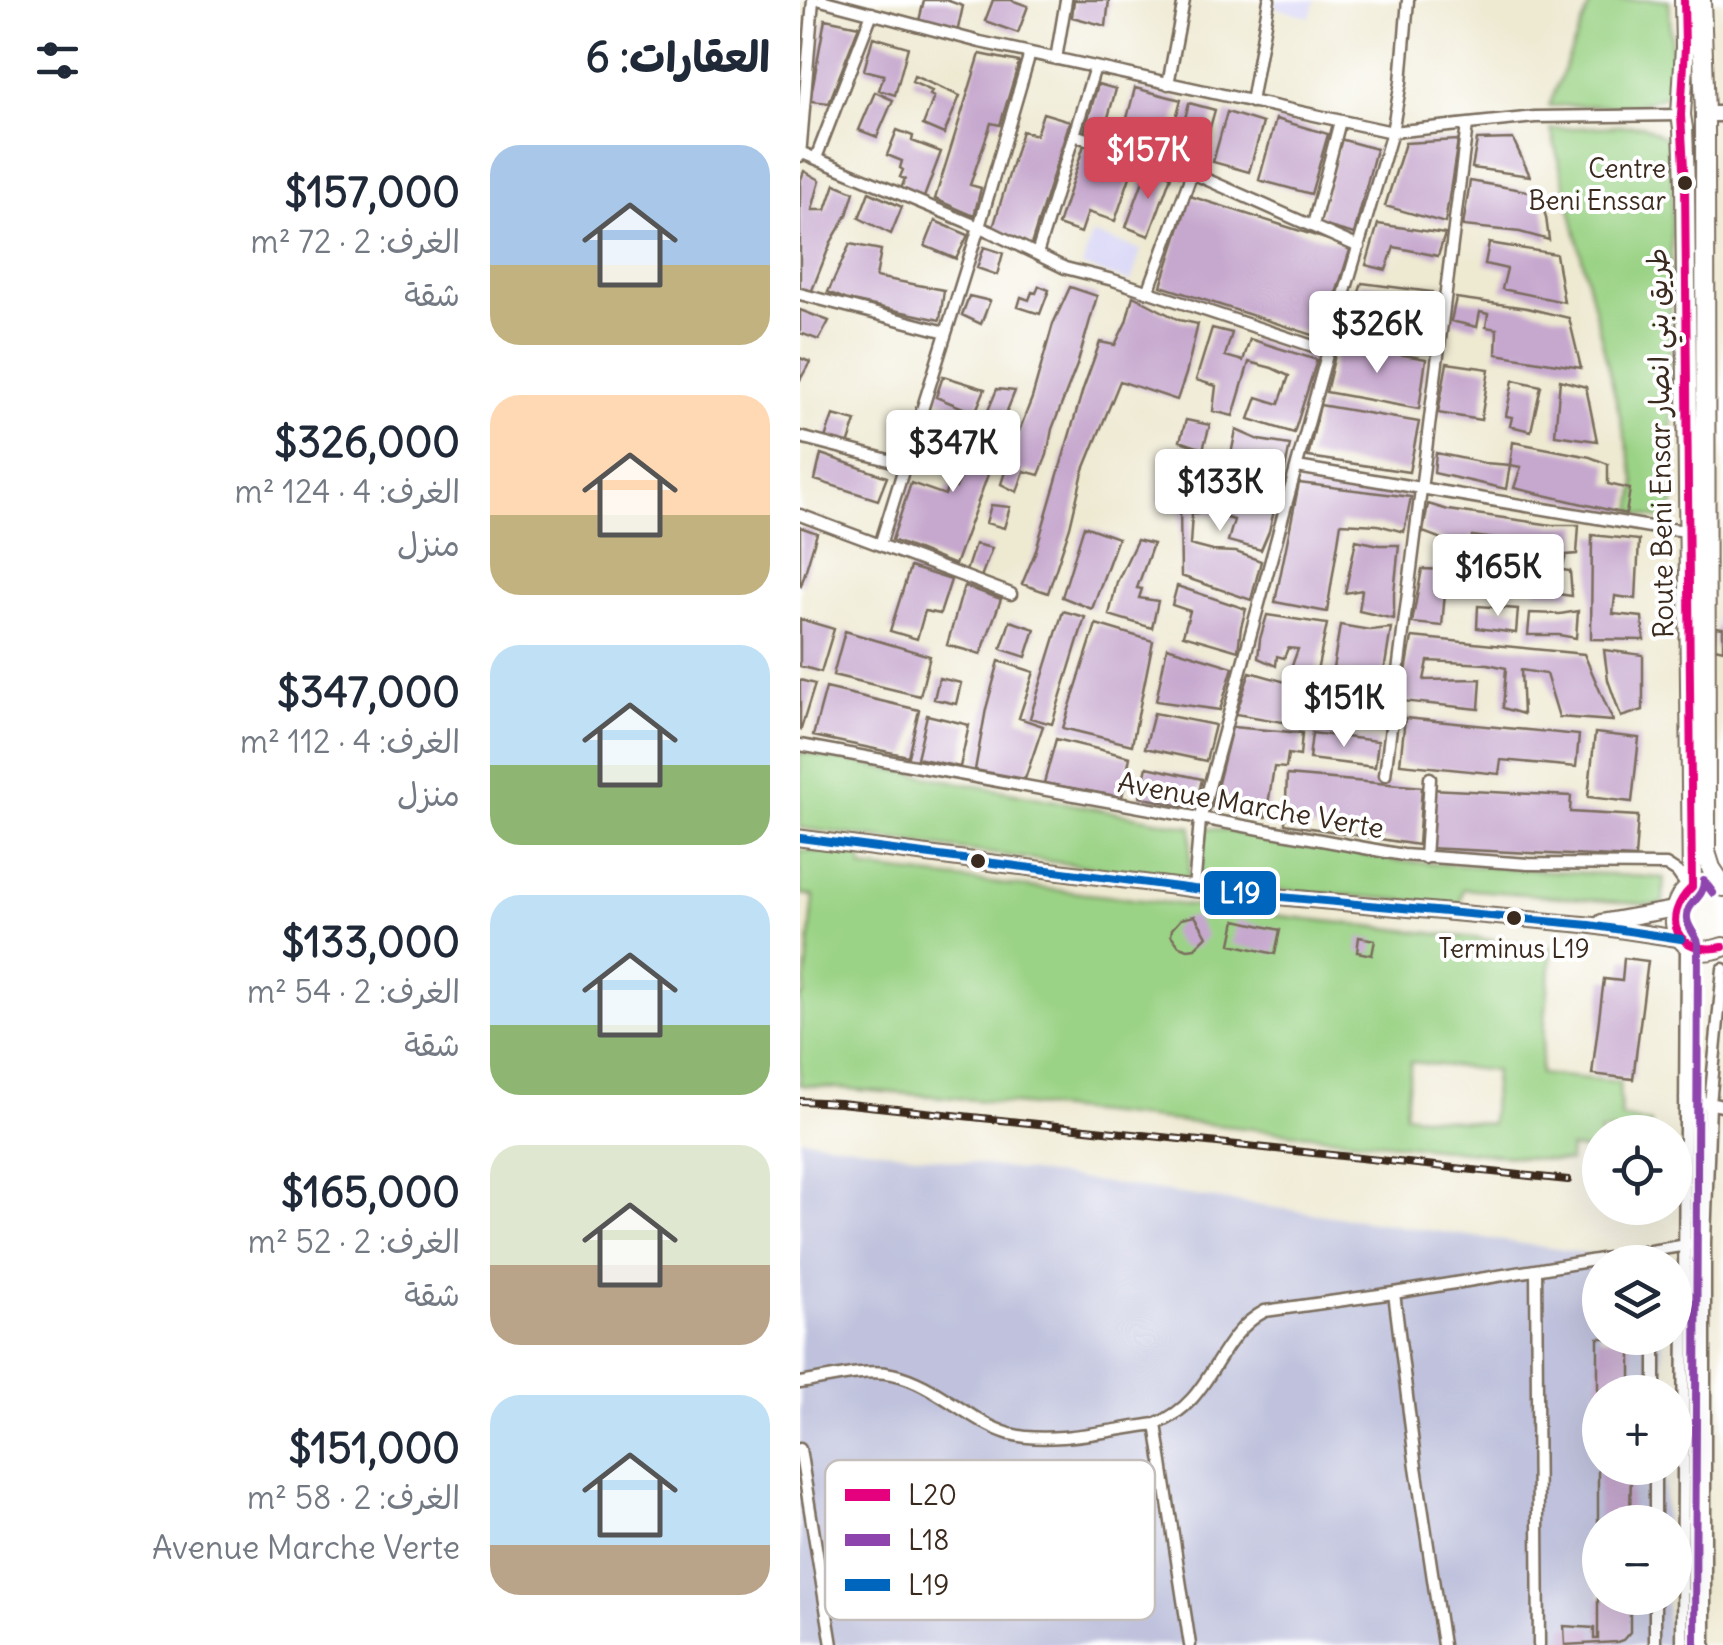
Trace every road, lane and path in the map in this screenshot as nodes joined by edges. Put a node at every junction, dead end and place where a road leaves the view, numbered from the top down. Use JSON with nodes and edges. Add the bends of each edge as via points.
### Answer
{"nodes":[{"id":1,"x":813,"y":0,"type":"edge"},
{"id":2,"x":821,"y":0,"type":"edge"},
{"id":3,"x":1066,"y":0,"type":"edge"},
{"id":4,"x":1184,"y":0,"type":"edge"},
{"id":5,"x":1269,"y":0,"type":"edge"},
{"id":6,"x":1408,"y":0,"type":"edge"},
{"id":7,"x":1684,"y":0,"type":"edge"},
{"id":8,"x":1701,"y":0,"type":"edge"},
{"id":9,"x":872,"y":14,"type":"junction"},
{"id":10,"x":1030,"y":52,"type":"junction"},
{"id":11,"x":1056,"y":58,"type":"junction"},
{"id":12,"x":1095,"y":68,"type":"junction"},
{"id":13,"x":1168,"y":84,"type":"junction"},
{"id":14,"x":1251,"y":102,"type":"junction"},
{"id":15,"x":1709,"y":115,"type":"edge"},
{"id":16,"x":1682,"y":117,"type":"junction"},
{"id":17,"x":1340,"y":121,"type":"junction"},
{"id":18,"x":1467,"y":125,"type":"junction"},
{"id":19,"x":1392,"y":132,"type":"junction"},
{"id":20,"x":1074,"y":135,"type":"junction"},
{"id":21,"x":800,"y":154,"type":"edge"},
{"id":22,"x":816,"y":158,"type":"junction"},
{"id":23,"x":1192,"y":173,"type":"junction"},
{"id":24,"x":1313,"y":225,"type":"junction"},
{"id":25,"x":978,"y":227,"type":"junction"},
{"id":26,"x":1360,"y":247,"type":"junction"},
{"id":27,"x":1036,"y":254,"type":"junction"},
{"id":28,"x":1148,"y":292,"type":"junction"},
{"id":29,"x":800,"y":294,"type":"edge"},
{"id":30,"x":946,"y":332,"type":"junction"},
{"id":31,"x":1328,"y":351,"type":"junction"},
{"id":32,"x":800,"y":437,"type":"edge"},
{"id":33,"x":904,"y":464,"type":"junction"},
{"id":34,"x":1297,"y":467,"type":"junction"},
{"id":35,"x":1422,"y":487,"type":"junction"},
{"id":36,"x":800,"y":515,"type":"edge"},
{"id":37,"x":1702,"y":544,"type":"edge"},
{"id":38,"x":880,"y":545,"type":"junction"},
{"id":39,"x":1011,"y":594,"type":"dead end"},
{"id":40,"x":800,"y":745,"type":"edge"},
{"id":41,"x":1699,"y":766,"type":"junction"},
{"id":42,"x":1385,"y":775,"type":"dead end"},
{"id":43,"x":1430,"y":778,"type":"dead end"},
{"id":44,"x":1200,"y":820,"type":"junction"},
{"id":45,"x":800,"y":838,"type":"edge"},
{"id":46,"x":1425,"y":858,"type":"junction"},
{"id":47,"x":1723,"y":886,"type":"edge"},
{"id":48,"x":1691,"y":888,"type":"junction"},
{"id":49,"x":1194,"y":889,"type":"junction"},
{"id":50,"x":1674,"y":909,"type":"junction"},
{"id":51,"x":1589,"y":925,"type":"junction"},
{"id":52,"x":1683,"y":941,"type":"junction"},
{"id":53,"x":1714,"y":949,"type":"edge"},
{"id":54,"x":1723,"y":970,"type":"edge"},
{"id":55,"x":1685,"y":1099,"type":"junction"},
{"id":56,"x":1710,"y":1104,"type":"junction"},
{"id":57,"x":1723,"y":1106,"type":"edge"},
{"id":58,"x":1705,"y":1242,"type":"junction"},
{"id":59,"x":1682,"y":1245,"type":"edge"},
{"id":60,"x":1688,"y":1245,"type":"edge"},
{"id":61,"x":1582,"y":1262,"type":"edge"},
{"id":62,"x":1536,"y":1270,"type":"junction"},
{"id":63,"x":1394,"y":1293,"type":"junction"},
{"id":64,"x":1682,"y":1355,"type":"edge"},
{"id":65,"x":800,"y":1383,"type":"edge"},
{"id":66,"x":1156,"y":1424,"type":"junction"},
{"id":67,"x":800,"y":1449,"type":"edge"},
{"id":68,"x":825,"y":1602,"type":"edge"},
{"id":69,"x":1655,"y":1615,"type":"edge"},
{"id":70,"x":828,"y":1620,"type":"edge"},
{"id":71,"x":832,"y":1645,"type":"edge"},
{"id":72,"x":1190,"y":1645,"type":"edge"},
{"id":73,"x":1443,"y":1645,"type":"edge"},
{"id":74,"x":1539,"y":1645,"type":"edge"},
{"id":75,"x":1655,"y":1645,"type":"edge"},
{"id":76,"x":1682,"y":1645,"type":"edge"},
{"id":77,"x":1705,"y":1645,"type":"edge"}],
"edges":[{"from":1,"to":21,"type":"street"},
{"from":2,"to":9,"type":"street"},
{"from":3,"to":11,"type":"street"},
{"from":4,"to":13,"type":"street"},
{"from":5,"to":14,"type":"street"},
{"from":6,"to":19,"type":"street"},
{"from":7,"to":16,"type":"highway","name":"Route Beni Ensar طريق بني انصار"},
{"from":8,"to":15,"type":"highway","name":"Route Beni Ensar طريق بني انصار"},
{"from":9,"to":10,"type":"street"},
{"from":9,"to":22,"type":"street"},
{"from":10,"to":11,"type":"street"},
{"from":10,"to":25,"type":"street"},
{"from":11,"to":12,"type":"street"},
{"from":12,"to":13,"type":"street"},
{"from":12,"to":20,"type":"street"},
{"from":13,"to":14,"type":"street"},
{"from":14,"to":17,"type":"street"},
{"from":15,"to":16,"type":"highway","via":[[1691,105]]},
{"from":15,"to":37,"type":"highway","name":"Route Beni Ensar طريق بني انصار"},
{"from":16,"to":18,"type":"street","via":[[1535,117]]},
{"from":16,"to":37,"type":"highway","name":"Route Beni Ensar طريق بني انصار"},
{"from":17,"to":19,"type":"street"},
{"from":17,"to":24,"type":"street"},
{"from":18,"to":19,"type":"street"},
{"from":18,"to":35,"type":"street"},
{"from":19,"to":26,"type":"street"},
{"from":20,"to":23,"type":"street"},
{"from":20,"to":27,"type":"street"},
{"from":21,"to":22,"type":"street"},
{"from":22,"to":25,"type":"street"},
{"from":23,"to":24,"type":"street","via":[[1258,208]]},
{"from":23,"to":28,"type":"street"},
{"from":24,"to":26,"type":"street"},
{"from":25,"to":27,"type":"street"},
{"from":25,"to":30,"type":"street"},
{"from":26,"to":31,"type":"street"},
{"from":27,"to":28,"type":"street"},
{"from":28,"to":31,"type":"street"},
{"from":29,"to":30,"type":"street"},
{"from":30,"to":33,"type":"street"},
{"from":31,"to":34,"type":"street"},
{"from":32,"to":33,"type":"street"},
{"from":33,"to":38,"type":"street"},
{"from":34,"to":35,"type":"street"},
{"from":34,"to":44,"type":"street"},
{"from":35,"to":37,"type":"street"},
{"from":35,"to":42,"type":"street"},
{"from":36,"to":38,"type":"street"},
{"from":37,"to":41,"type":"highway","name":"Route Beni Ensar طريق بني انصار"},
{"from":38,"to":39,"type":"street"},
{"from":40,"to":44,"type":"street","name":"Avenue Marche Verte"},
{"from":41,"to":47,"type":"highway","name":"Route Beni Ensar طريق بني انصار","via":[[1706,852]]},
{"from":41,"to":48,"type":"highway","name":"Route Beni Ensar طريق بني انصار"},
{"from":43,"to":46,"type":"street"},
{"from":44,"to":46,"type":"street","name":"Avenue Marche Verte"},
{"from":44,"to":49,"type":"street"},
{"from":45,"to":49,"type":"street"},
{"from":46,"to":48,"type":"street","name":"Avenue Marche Verte","via":[[1666,865]]},
{"from":47,"to":48,"type":"highway"},
{"from":48,"to":50,"type":"highway"},
{"from":49,"to":51,"type":"street"},
{"from":50,"to":51,"type":"street"},
{"from":50,"to":52,"type":"highway"},
{"from":51,"to":52,"type":"street"},
{"from":52,"to":53,"type":"highway"},
{"from":52,"to":55,"type":"street"},
{"from":53,"to":54,"type":"street"},
{"from":54,"to":56,"type":"street"},
{"from":55,"to":56,"type":"street"},
{"from":55,"to":59,"type":"street"},
{"from":56,"to":57,"type":"street"},
{"from":56,"to":58,"type":"street"},
{"from":58,"to":60,"type":"street"},
{"from":58,"to":77,"type":"street"},
{"from":61,"to":62,"type":"street"},
{"from":62,"to":63,"type":"street"},
{"from":62,"to":74,"type":"street"},
{"from":63,"to":66,"type":"street","via":[[1250,1318],[1195,1397]]},
{"from":63,"to":73,"type":"street"},
{"from":64,"to":76,"type":"street"},
{"from":65,"to":66,"type":"street","via":[[890,1373],[1024,1436]]},
{"from":66,"to":72,"type":"street"},
{"from":67,"to":68,"type":"street"},
{"from":69,"to":75,"type":"street"},
{"from":70,"to":71,"type":"street"}]}
